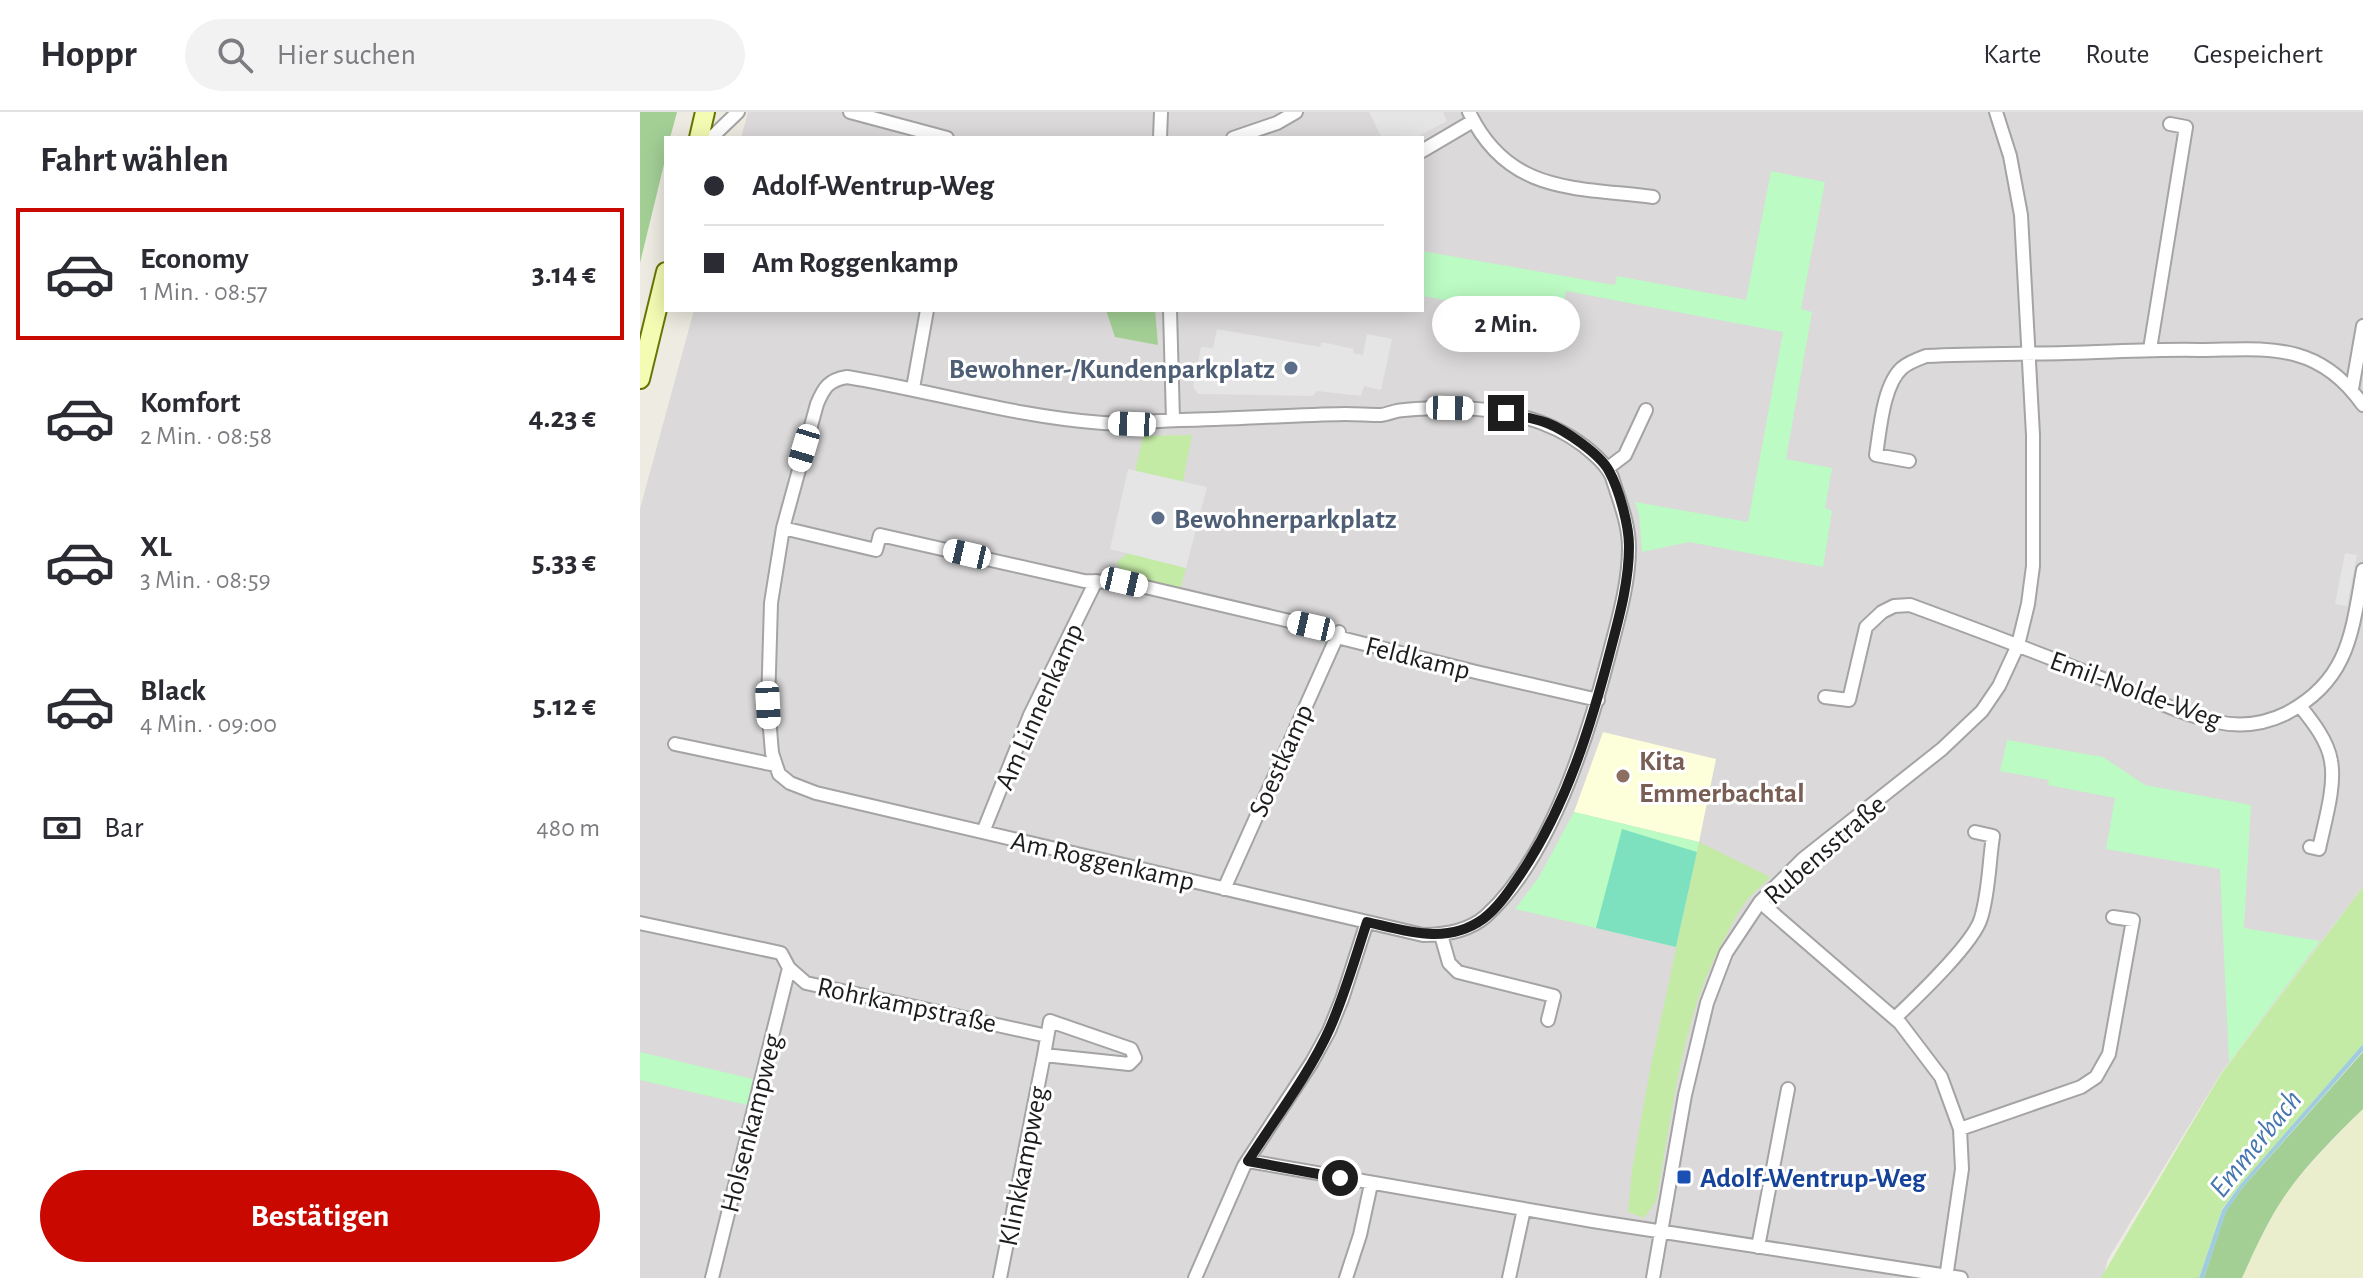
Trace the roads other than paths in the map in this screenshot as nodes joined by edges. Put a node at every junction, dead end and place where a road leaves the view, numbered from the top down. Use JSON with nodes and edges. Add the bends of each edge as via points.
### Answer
{"nodes":[{"id":1,"x":705,"y":112,"type":"edge"},
{"id":2,"x":738,"y":112,"type":"edge"},
{"id":3,"x":850,"y":112,"type":"edge"},
{"id":4,"x":1161,"y":112,"type":"edge"},
{"id":5,"x":1296,"y":112,"type":"edge"},
{"id":6,"x":1996,"y":112,"type":"edge"},
{"id":7,"x":1471,"y":116,"type":"edge"},
{"id":8,"x":2170,"y":124,"type":"dead end"},
{"id":9,"x":699,"y":136,"type":"edge"},
{"id":10,"x":713,"y":136,"type":"edge"},
{"id":11,"x":940,"y":136,"type":"edge"},
{"id":12,"x":1160,"y":136,"type":"edge"},
{"id":13,"x":1239,"y":136,"type":"edge"},
{"id":14,"x":1424,"y":150,"type":"edge"},
{"id":15,"x":1653,"y":197,"type":"dead end"},
{"id":16,"x":664,"y":280,"type":"edge"},
{"id":17,"x":927,"y":312,"type":"edge"},
{"id":18,"x":1170,"y":312,"type":"edge"},
{"id":19,"x":2363,"y":326,"type":"edge"},
{"id":20,"x":2150,"y":349,"type":"junction"},
{"id":21,"x":2030,"y":353,"type":"junction"},
{"id":22,"x":640,"y":379,"type":"edge"},
{"id":23,"x":913,"y":388,"type":"junction"},
{"id":24,"x":2352,"y":389,"type":"junction"},
{"id":25,"x":2363,"y":405,"type":"edge"},
{"id":26,"x":1646,"y":410,"type":"dead end"},
{"id":27,"x":1173,"y":420,"type":"junction"},
{"id":28,"x":1909,"y":461,"type":"dead end"},
{"id":29,"x":1608,"y":468,"type":"junction"},
{"id":30,"x":783,"y":528,"type":"junction"},
{"id":31,"x":2363,"y":570,"type":"edge"},
{"id":32,"x":1096,"y":581,"type":"junction"},
{"id":33,"x":2358,"y":625,"type":"edge"},
{"id":34,"x":1338,"y":634,"type":"junction"},
{"id":35,"x":2018,"y":645,"type":"junction"},
{"id":36,"x":1825,"y":697,"type":"dead end"},
{"id":37,"x":1598,"y":700,"type":"junction"},
{"id":38,"x":2300,"y":706,"type":"junction"},
{"id":39,"x":675,"y":744,"type":"dead end"},
{"id":40,"x":775,"y":765,"type":"junction"},
{"id":41,"x":983,"y":832,"type":"junction"},
{"id":42,"x":1975,"y":832,"type":"dead end"},
{"id":43,"x":2310,"y":847,"type":"dead end"},
{"id":44,"x":1224,"y":889,"type":"junction"},
{"id":45,"x":1760,"y":902,"type":"junction"},
{"id":46,"x":2113,"y":917,"type":"dead end"},
{"id":47,"x":1367,"y":922,"type":"junction"},
{"id":48,"x":640,"y":923,"type":"edge"},
{"id":49,"x":1441,"y":935,"type":"junction"},
{"id":50,"x":789,"y":968,"type":"junction"},
{"id":51,"x":1895,"y":1018,"type":"junction"},
{"id":52,"x":1548,"y":1020,"type":"dead end"},
{"id":53,"x":1047,"y":1036,"type":"junction"},
{"id":54,"x":1044,"y":1055,"type":"junction"},
{"id":55,"x":1788,"y":1089,"type":"dead end"},
{"id":56,"x":1960,"y":1129,"type":"junction"},
{"id":57,"x":1248,"y":1161,"type":"junction"},
{"id":58,"x":1371,"y":1184,"type":"junction"},
{"id":59,"x":1524,"y":1209,"type":"junction"},
{"id":60,"x":1660,"y":1231,"type":"junction"},
{"id":61,"x":1758,"y":1247,"type":"junction"},
{"id":62,"x":1946,"y":1277,"type":"edge"},
{"id":63,"x":712,"y":1278,"type":"edge"},
{"id":64,"x":1000,"y":1278,"type":"edge"},
{"id":65,"x":1195,"y":1278,"type":"edge"},
{"id":66,"x":1346,"y":1278,"type":"edge"},
{"id":67,"x":1509,"y":1278,"type":"edge"},
{"id":68,"x":1653,"y":1278,"type":"edge"},
{"id":69,"x":1961,"y":1278,"type":"edge"}],
"edges":[{"from":1,"to":9,"type":"main road"},
{"from":2,"to":10,"type":"street"},
{"from":3,"to":11,"type":"street"},
{"from":4,"to":12,"type":"street"},
{"from":5,"to":13,"type":"street"},
{"from":6,"to":21,"type":"street","name":"Rubensstraße","via":[[2021,215]]},
{"from":7,"to":14,"type":"street"},
{"from":7,"to":15,"type":"street","via":[[1494,152],[1526,175],[1577,188]]},
{"from":8,"to":20,"type":"street","via":[[2186,127]]},
{"from":16,"to":22,"type":"main road"},
{"from":17,"to":23,"type":"street"},
{"from":18,"to":27,"type":"street"},
{"from":19,"to":24,"type":"street"},
{"from":20,"to":21,"type":"street"},
{"from":20,"to":24,"type":"street","via":[[2283,352],[2325,367]]},
{"from":21,"to":28,"type":"street","via":[[1926,356],[1902,368],[1889,389],[1876,455]]},
{"from":21,"to":35,"type":"street","name":"Rubensstraße","via":[[2033,566]]},
{"from":23,"to":27,"type":"street","via":[[1003,409],[1101,423]]},
{"from":23,"to":30,"type":"street","via":[[847,377],[823,390]]},
{"from":24,"to":25,"type":"street"},
{"from":26,"to":29,"type":"street","via":[[1625,455]]},
{"from":27,"to":29,"type":"street","via":[[1491,409],[1548,424]]},
{"from":29,"to":37,"type":"street","name":"Am Roggenkamp","via":[[1629,550],[1627,580]]},
{"from":30,"to":32,"type":"street","name":"Feldkamp","via":[[876,550],[880,535]]},
{"from":30,"to":40,"type":"street","via":[[771,603],[768,705]]},
{"from":31,"to":33,"type":"street","name":"Emil-Nolde-Weg"},
{"from":32,"to":34,"type":"street","name":"Feldkamp","via":[[1124,582]]},
{"from":32,"to":41,"type":"street","name":"Am Linnenkamp","via":[[1030,715]]},
{"from":33,"to":38,"type":"street","name":"Emil-Nolde-Weg","via":[[2336,671]]},
{"from":34,"to":37,"type":"street","name":"Feldkamp"},
{"from":34,"to":44,"type":"street","name":"Soestkamp"},
{"from":35,"to":36,"type":"street","via":[[1910,605],[1894,606],[1866,627],[1849,700]]},
{"from":35,"to":38,"type":"street","name":"Emil-Nolde-Weg","via":[[2213,721],[2256,724]]},
{"from":35,"to":45,"type":"street","name":"Rubensstraße","via":[[1982,711],[1803,859]]},
{"from":37,"to":49,"type":"street","name":"Am Roggenkamp","via":[[1565,792],[1519,877],[1485,918]]},
{"from":38,"to":43,"type":"street","via":[[2332,764],[2319,849]]},
{"from":39,"to":40,"type":"street","name":"Am Roggenkamp"},
{"from":40,"to":41,"type":"street","name":"Am Roggenkamp","via":[[790,783],[816,793]]},
{"from":41,"to":44,"type":"street","name":"Am Roggenkamp"},
{"from":42,"to":51,"type":"street","via":[[1993,836],[1981,919],[1957,953]]},
{"from":44,"to":47,"type":"street","name":"Am Roggenkamp"},
{"from":45,"to":51,"type":"street"},
{"from":45,"to":60,"type":"street","name":"Rubensstraße","via":[[1726,953],[1707,1003]]},
{"from":46,"to":56,"type":"street","via":[[2133,920],[2109,1054],[2096,1077]]},
{"from":47,"to":49,"type":"street","name":"Am Roggenkamp"},
{"from":47,"to":57,"type":"street","via":[[1329,1031]]},
{"from":48,"to":50,"type":"street","name":"Rohrkampstraße","via":[[781,953]]},
{"from":49,"to":52,"type":"street","via":[[1449,963],[1458,972],[1554,996]]},
{"from":50,"to":53,"type":"street","name":"Rohrkampstraße","via":[[806,983]]},
{"from":50,"to":63,"type":"street","name":"Holsenkampweg"},
{"from":51,"to":56,"type":"street","via":[[1941,1077]]},
{"from":53,"to":54,"type":"street"},
{"from":53,"to":54,"type":"street","name":"Rohrkampstraße","via":[[1050,1021],[1131,1049],[1135,1058],[1129,1064]]},
{"from":54,"to":64,"type":"street","name":"Klinkkampweg"},
{"from":55,"to":61,"type":"street"},
{"from":56,"to":62,"type":"street","via":[[1962,1169]]},
{"from":57,"to":58,"type":"street"},
{"from":57,"to":65,"type":"street"},
{"from":58,"to":59,"type":"street"},
{"from":58,"to":66,"type":"street"},
{"from":59,"to":60,"type":"street"},
{"from":59,"to":67,"type":"street"},
{"from":60,"to":61,"type":"street"},
{"from":60,"to":68,"type":"street","name":"Rubensstraße"},
{"from":61,"to":62,"type":"street"},
{"from":62,"to":69,"type":"street"}]}
